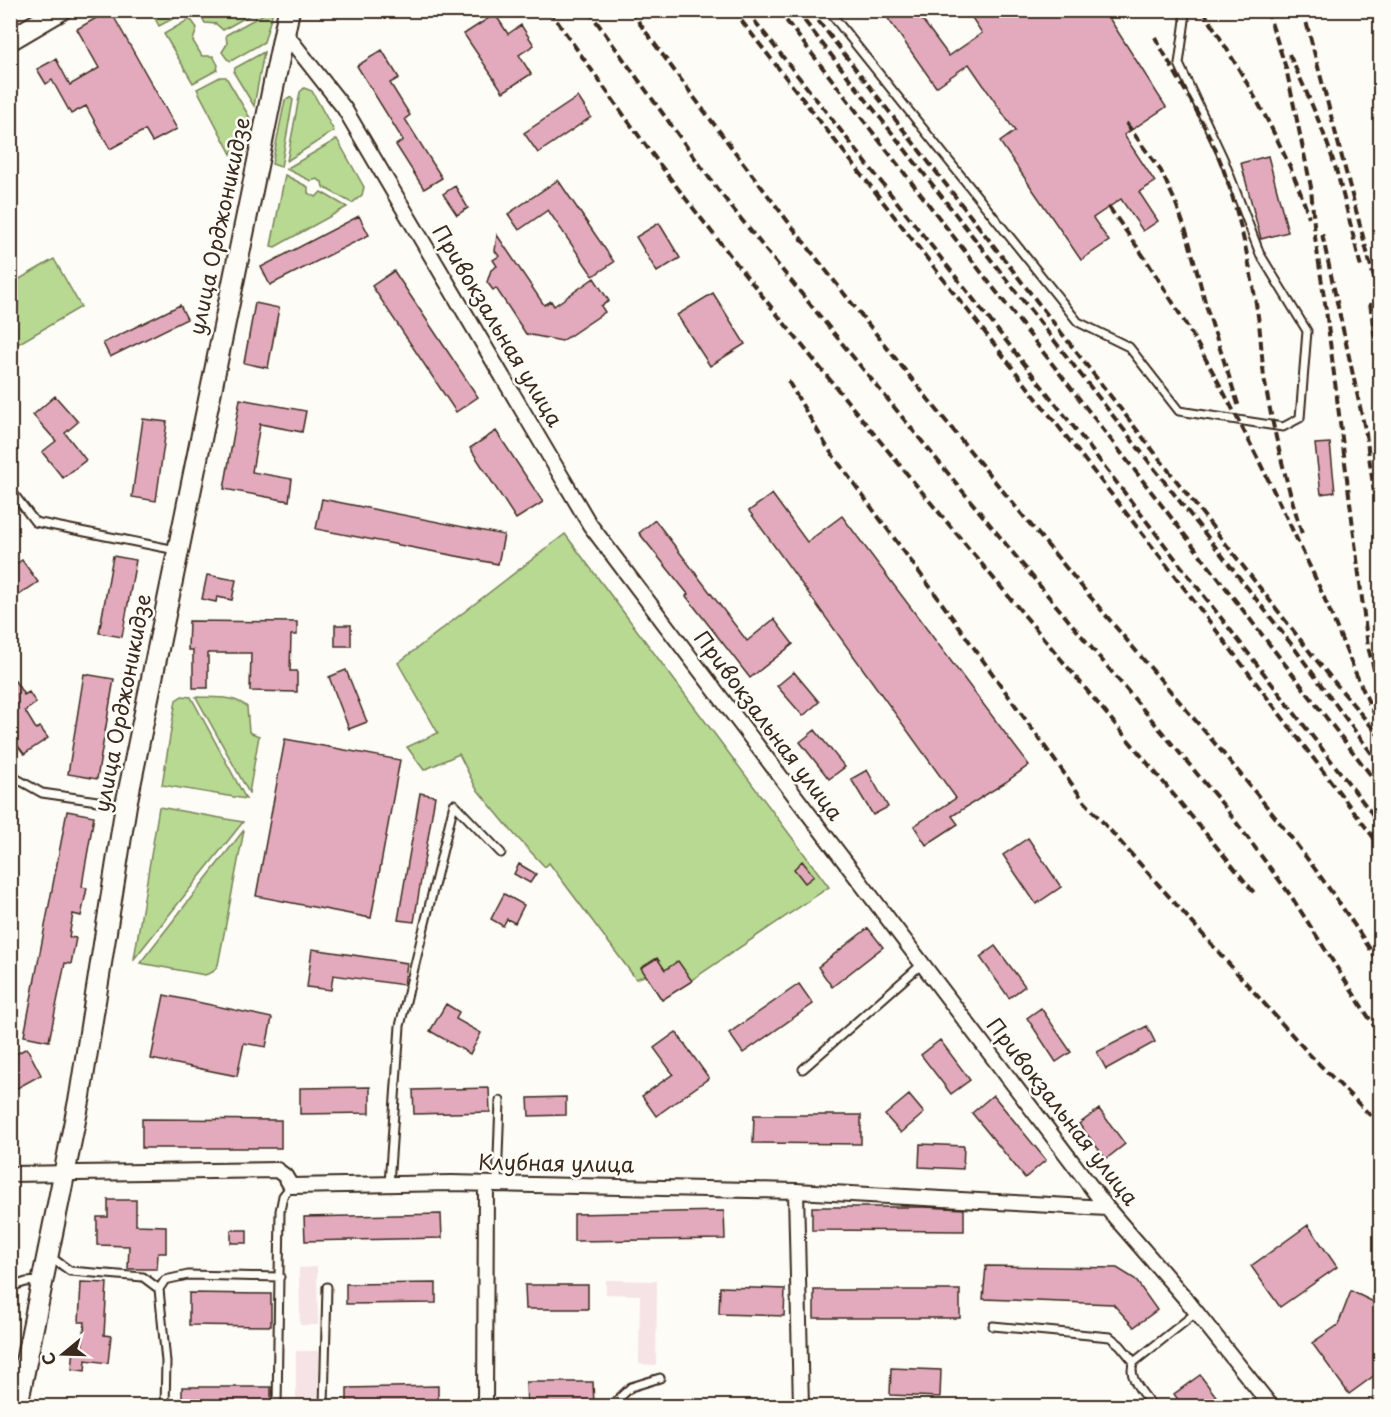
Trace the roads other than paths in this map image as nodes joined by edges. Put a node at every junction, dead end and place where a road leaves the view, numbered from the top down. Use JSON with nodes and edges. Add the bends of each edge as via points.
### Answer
{"nodes":[{"id":1,"x":61,"y":10,"type":"edge"},
{"id":2,"x":289,"y":10,"type":"edge"},
{"id":3,"x":828,"y":10,"type":"edge"},
{"id":4,"x":1182,"y":10,"type":"edge"},
{"id":5,"x":285,"y":33,"type":"junction"},
{"id":6,"x":10,"y":40,"type":"edge"},
{"id":7,"x":10,"y":489,"type":"edge"},
{"id":8,"x":178,"y":551,"type":"junction"},
{"id":9,"x":10,"y":775,"type":"edge"},
{"id":10,"x":126,"y":806,"type":"junction"},
{"id":11,"x":501,"y":853,"type":"dead end"},
{"id":12,"x":922,"y":964,"type":"junction"},
{"id":13,"x":803,"y":1069,"type":"dead end"},
{"id":14,"x":500,"y":1101,"type":"dead end"},
{"id":15,"x":63,"y":1173,"type":"junction"},
{"id":16,"x":10,"y":1174,"type":"edge"},
{"id":17,"x":389,"y":1184,"type":"junction"},
{"id":18,"x":492,"y":1184,"type":"junction"},
{"id":19,"x":291,"y":1186,"type":"junction"},
{"id":20,"x":796,"y":1191,"type":"junction"},
{"id":21,"x":1107,"y":1208,"type":"junction"},
{"id":22,"x":47,"y":1254,"type":"junction"},
{"id":23,"x":280,"y":1277,"type":"junction"},
{"id":24,"x":42,"y":1281,"type":"junction"},
{"id":25,"x":10,"y":1287,"type":"edge"},
{"id":26,"x":327,"y":1287,"type":"dead end"},
{"id":27,"x":159,"y":1289,"type":"junction"},
{"id":28,"x":1197,"y":1312,"type":"junction"},
{"id":29,"x":993,"y":1326,"type":"dead end"},
{"id":30,"x":1134,"y":1362,"type":"junction"},
{"id":31,"x":660,"y":1378,"type":"dead end"},
{"id":32,"x":17,"y":1407,"type":"edge"},
{"id":33,"x":165,"y":1407,"type":"edge"},
{"id":34,"x":277,"y":1407,"type":"edge"},
{"id":35,"x":324,"y":1407,"type":"edge"},
{"id":36,"x":485,"y":1407,"type":"edge"},
{"id":37,"x":611,"y":1407,"type":"edge"},
{"id":38,"x":801,"y":1407,"type":"edge"},
{"id":39,"x":1152,"y":1407,"type":"edge"},
{"id":40,"x":1271,"y":1407,"type":"edge"}],
"edges":[{"from":1,"to":6,"type":"street"},
{"from":2,"to":5,"type":"street","name":"улица Орджоникидзе"},
{"from":3,"to":4,"type":"lane","via":[[1078,322],[1129,347],[1179,411],[1283,427],[1299,418],[1307,331],[1260,254],[1223,158],[1179,64],[1185,20]]},
{"from":5,"to":8,"type":"street","name":"улица Орджоникидзе"},
{"from":5,"to":12,"type":"street","name":"Привокзальная улица","via":[[344,108],[590,525]]},
{"from":7,"to":8,"type":"lane","via":[[35,522]]},
{"from":8,"to":10,"type":"street","name":"улица Орджоникидзе"},
{"from":9,"to":10,"type":"lane","via":[[42,793]]},
{"from":10,"to":15,"type":"street","name":"улица Орджоникидзе","via":[[80,1096]]},
{"from":11,"to":17,"type":"lane","via":[[454,804],[400,1026]]},
{"from":12,"to":13,"type":"lane"},
{"from":12,"to":21,"type":"street","name":"Привокзальная улица"},
{"from":14,"to":18,"type":"lane"},
{"from":15,"to":16,"type":"street"},
{"from":15,"to":19,"type":"street","via":[[277,1170]]},
{"from":15,"to":22,"type":"street","name":"улица Орджоникидзе"},
{"from":17,"to":18,"type":"street","name":"Клубная улица"},
{"from":17,"to":19,"type":"street","name":"Клубная улица"},
{"from":18,"to":20,"type":"street","name":"Клубная улица"},
{"from":18,"to":36,"type":"street"},
{"from":19,"to":23,"type":"lane","via":[[283,1196],[280,1211]]},
{"from":20,"to":21,"type":"street","name":"Клубная улица"},
{"from":20,"to":38,"type":"street"},
{"from":21,"to":28,"type":"street","name":"Привокзальная улица"},
{"from":22,"to":24,"type":"street","name":"улица Орджоникидзе"},
{"from":22,"to":27,"type":"lane","via":[[70,1271],[143,1277]]},
{"from":23,"to":27,"type":"lane","via":[[188,1275],[165,1280]]},
{"from":23,"to":34,"type":"lane"},
{"from":24,"to":25,"type":"lane"},
{"from":24,"to":32,"type":"street","name":"улица Орджоникидзе"},
{"from":26,"to":35,"type":"lane"},
{"from":27,"to":33,"type":"lane","via":[[166,1362]]},
{"from":28,"to":30,"type":"lane"},
{"from":28,"to":40,"type":"street","name":"Привокзальная улица"},
{"from":29,"to":30,"type":"lane","via":[[1110,1337]]},
{"from":30,"to":39,"type":"lane","via":[[1134,1380]]},
{"from":31,"to":37,"type":"lane","via":[[631,1387]]}]}
